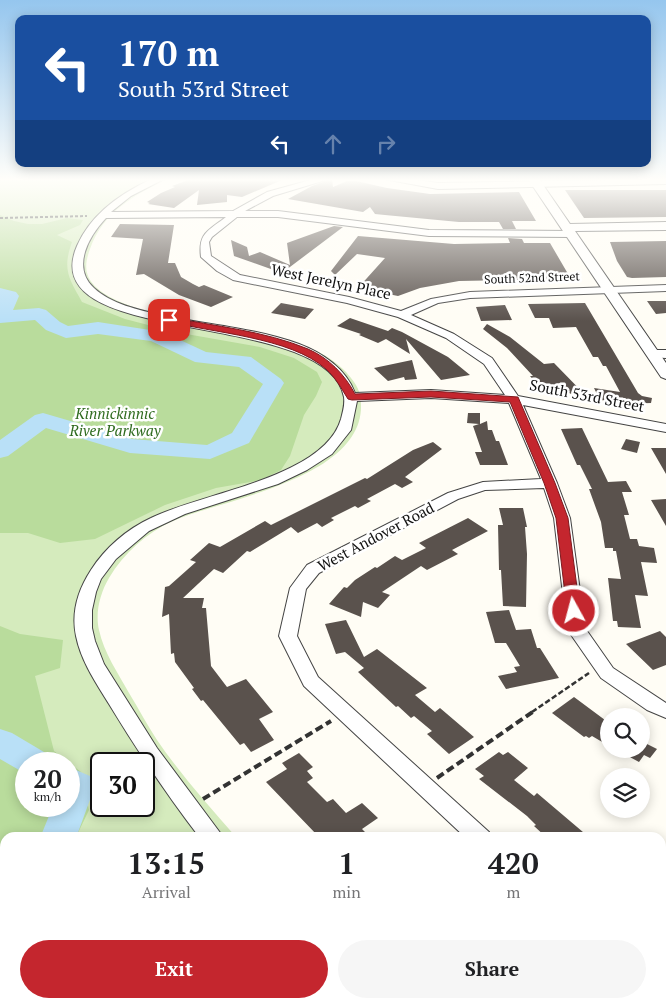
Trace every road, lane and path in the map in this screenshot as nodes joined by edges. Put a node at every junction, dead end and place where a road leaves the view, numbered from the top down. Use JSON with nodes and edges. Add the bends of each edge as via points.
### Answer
{"nodes":[{"id":1,"x":93,"y":226,"type":"edge"},
{"id":2,"x":218,"y":226,"type":"edge"},
{"id":3,"x":387,"y":226,"type":"edge"},
{"id":4,"x":566,"y":226,"type":"edge"},
{"id":5,"x":666,"y":226,"type":"edge"},
{"id":6,"x":569,"y":231,"type":"junction"},
{"id":7,"x":666,"y":232,"type":"edge"},
{"id":8,"x":666,"y":288,"type":"edge"},
{"id":9,"x":608,"y":289,"type":"junction"},
{"id":10,"x":402,"y":315,"type":"junction"},
{"id":11,"x":660,"y":354,"type":"edge"},
{"id":12,"x":666,"y":374,"type":"edge"},
{"id":13,"x":352,"y":397,"type":"junction"},
{"id":14,"x":514,"y":399,"type":"junction"},
{"id":15,"x":666,"y":428,"type":"edge"},
{"id":16,"x":550,"y":483,"type":"junction"},
{"id":17,"x":601,"y":664,"type":"junction"},
{"id":18,"x":666,"y":711,"type":"edge"},
{"id":19,"x":345,"y":712,"type":"junction"},
{"id":20,"x":426,"y":786,"type":"junction"},
{"id":21,"x":189,"y":807,"type":"junction"},
{"id":22,"x":208,"y":832,"type":"edge"},
{"id":23,"x":475,"y":832,"type":"edge"}],
"edges":[{"from":1,"to":13,"type":"street","via":[[78,260],[79,274],[85,286],[95,294],[128,310],[306,351],[328,366],[344,382]]},
{"from":2,"to":10,"type":"street","name":"West Jerelyn Place","via":[[204,242],[206,257],[237,278],[349,300]]},
{"from":3,"to":6,"type":"street","via":[[465,235]]},
{"from":4,"to":6,"type":"street"},
{"from":5,"to":6,"type":"street"},
{"from":6,"to":7,"type":"street"},
{"from":6,"to":9,"type":"street"},
{"from":8,"to":9,"type":"street","name":"South 52nd Street"},
{"from":9,"to":10,"type":"street","name":"South 52nd Street","via":[[470,294],[420,304]]},
{"from":9,"to":11,"type":"street"},
{"from":10,"to":14,"type":"street","name":"West Jerelyn Place","via":[[450,336],[488,361]]},
{"from":11,"to":12,"type":"street"},
{"from":13,"to":14,"type":"street","name":"South 53rd Street","via":[[431,394]]},
{"from":13,"to":21,"type":"street","via":[[351,416],[344,432],[320,457],[281,478],[181,509],[156,521],[116,549],[89,587],[83,625],[87,643],[106,685],[138,737]]},
{"from":14,"to":15,"type":"street","name":"South 53rd Street"},
{"from":14,"to":16,"type":"street","name":"West Jerelyn Place"},
{"from":16,"to":17,"type":"street","name":"West Jerelyn Place","via":[[562,518],[576,629]]},
{"from":16,"to":19,"type":"street","name":"West Andover Road","via":[[483,486],[453,496],[313,569],[298,588],[288,636],[311,681]]},
{"from":17,"to":18,"type":"street","name":"West Jerelyn Place","via":[[607,673]]},
{"from":17,"to":20,"type":"path"},
{"from":19,"to":20,"type":"street","name":"West Andover Road"},
{"from":19,"to":21,"type":"path"},
{"from":20,"to":23,"type":"street","name":"West Andover Road"},
{"from":21,"to":22,"type":"street"}]}
